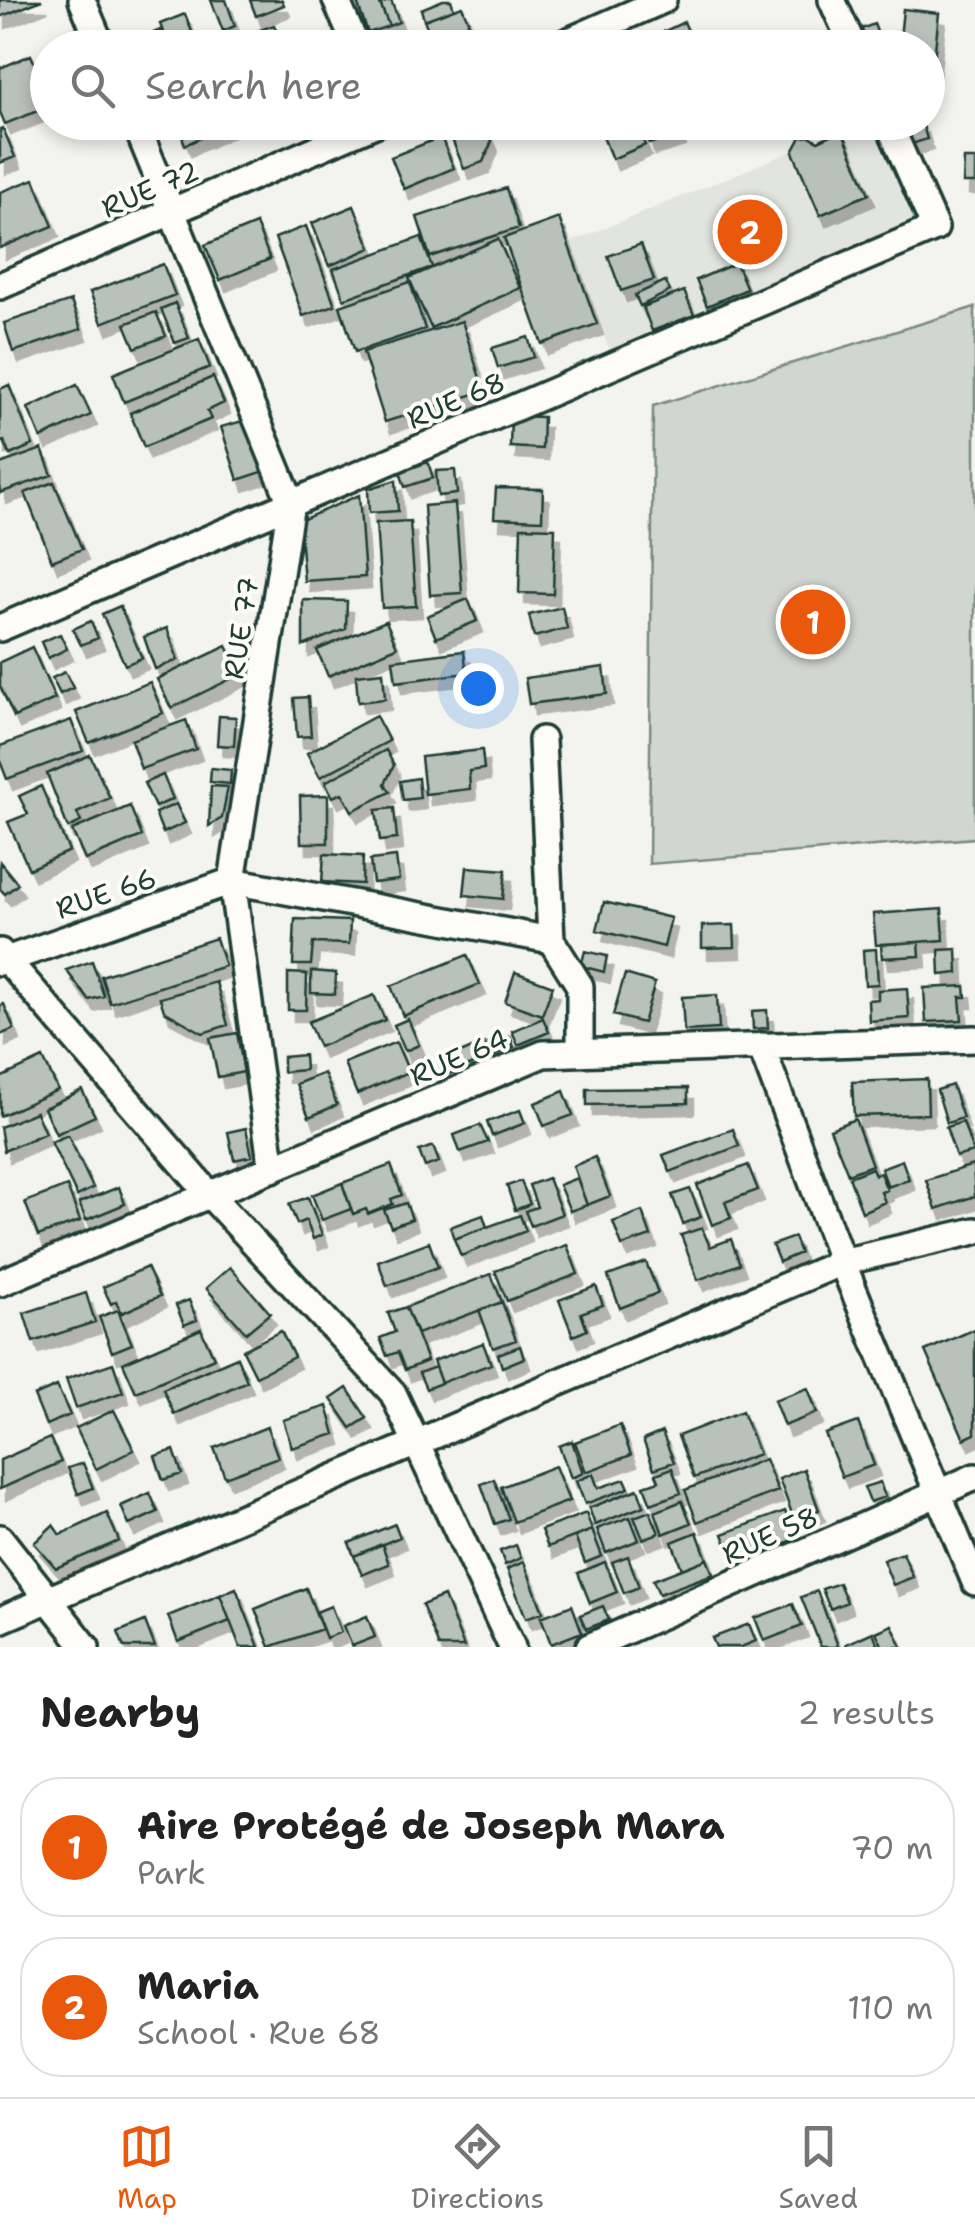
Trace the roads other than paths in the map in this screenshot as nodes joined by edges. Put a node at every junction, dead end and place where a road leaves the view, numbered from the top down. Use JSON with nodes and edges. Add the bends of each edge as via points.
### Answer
{"nodes":[{"id":1,"x":82,"y":0,"type":"edge"},
{"id":2,"x":336,"y":0,"type":"edge"},
{"id":3,"x":663,"y":0,"type":"edge"},
{"id":4,"x":832,"y":0,"type":"edge"},
{"id":5,"x":94,"y":30,"type":"edge"},
{"id":6,"x":348,"y":30,"type":"edge"},
{"id":7,"x":594,"y":30,"type":"edge"},
{"id":8,"x":846,"y":30,"type":"edge"},
{"id":9,"x":143,"y":140,"type":"edge"},
{"id":10,"x":338,"y":140,"type":"edge"},
{"id":11,"x":896,"y":140,"type":"edge"},
{"id":12,"x":174,"y":211,"type":"junction"},
{"id":13,"x":0,"y":286,"type":"edge"},
{"id":14,"x":291,"y":503,"type":"junction"},
{"id":15,"x":0,"y":628,"type":"edge"},
{"id":16,"x":542,"y":740,"type":"dead end"},
{"id":17,"x":232,"y":881,"type":"junction"},
{"id":18,"x":551,"y":940,"type":"junction"},
{"id":19,"x":2,"y":958,"type":"edge"},
{"id":20,"x":975,"y":1038,"type":"edge"},
{"id":21,"x":760,"y":1046,"type":"junction"},
{"id":22,"x":580,"y":1052,"type":"junction"},
{"id":23,"x":272,"y":1168,"type":"junction"},
{"id":24,"x":209,"y":1194,"type":"junction"},
{"id":25,"x":975,"y":1231,"type":"edge"},
{"id":26,"x":842,"y":1262,"type":"junction"},
{"id":27,"x":0,"y":1283,"type":"edge"},
{"id":28,"x":417,"y":1443,"type":"junction"},
{"id":29,"x":975,"y":1477,"type":"edge"},
{"id":30,"x":938,"y":1493,"type":"junction"},
{"id":31,"x":0,"y":1538,"type":"edge"},
{"id":32,"x":975,"y":1582,"type":"edge"},
{"id":33,"x":48,"y":1600,"type":"junction"},
{"id":34,"x":0,"y":1620,"type":"edge"},
{"id":35,"x":86,"y":1647,"type":"edge"},
{"id":36,"x":512,"y":1647,"type":"edge"},
{"id":37,"x":589,"y":1647,"type":"edge"}],
"edges":[{"from":1,"to":5,"type":"street"},
{"from":2,"to":6,"type":"street"},
{"from":3,"to":7,"type":"street"},
{"from":4,"to":8,"type":"street"},
{"from":9,"to":12,"type":"street"},
{"from":10,"to":12,"type":"street","name":"RUE 72"},
{"from":11,"to":14,"type":"street","name":"RUE 68","via":[[936,228]]},
{"from":12,"to":13,"type":"street","name":"RUE 72"},
{"from":12,"to":14,"type":"street"},
{"from":14,"to":15,"type":"street","name":"RUE 68"},
{"from":14,"to":17,"type":"street","name":"RUE 77"},
{"from":16,"to":18,"type":"street"},
{"from":17,"to":18,"type":"street"},
{"from":17,"to":19,"type":"street","name":"RUE 66"},
{"from":17,"to":23,"type":"street","name":"RUE 77"},
{"from":18,"to":22,"type":"street","via":[[580,986]]},
{"from":19,"to":24,"type":"street"},
{"from":20,"to":21,"type":"street","name":"RUE 64"},
{"from":21,"to":22,"type":"street","name":"RUE 64"},
{"from":21,"to":26,"type":"street"},
{"from":22,"to":23,"type":"street","name":"RUE 64","via":[[543,1054]]},
{"from":23,"to":24,"type":"street","name":"RUE 64"},
{"from":24,"to":27,"type":"street","name":"RUE 64"},
{"from":24,"to":28,"type":"street","via":[[394,1393]]},
{"from":25,"to":26,"type":"street"},
{"from":26,"to":28,"type":"street"},
{"from":26,"to":30,"type":"street"},
{"from":28,"to":33,"type":"street"},
{"from":28,"to":36,"type":"street"},
{"from":29,"to":30,"type":"street","name":"RUE 58"},
{"from":30,"to":32,"type":"street"},
{"from":30,"to":37,"type":"street","name":"RUE 58"},
{"from":31,"to":33,"type":"street"},
{"from":33,"to":34,"type":"street"},
{"from":33,"to":35,"type":"street"}]}
